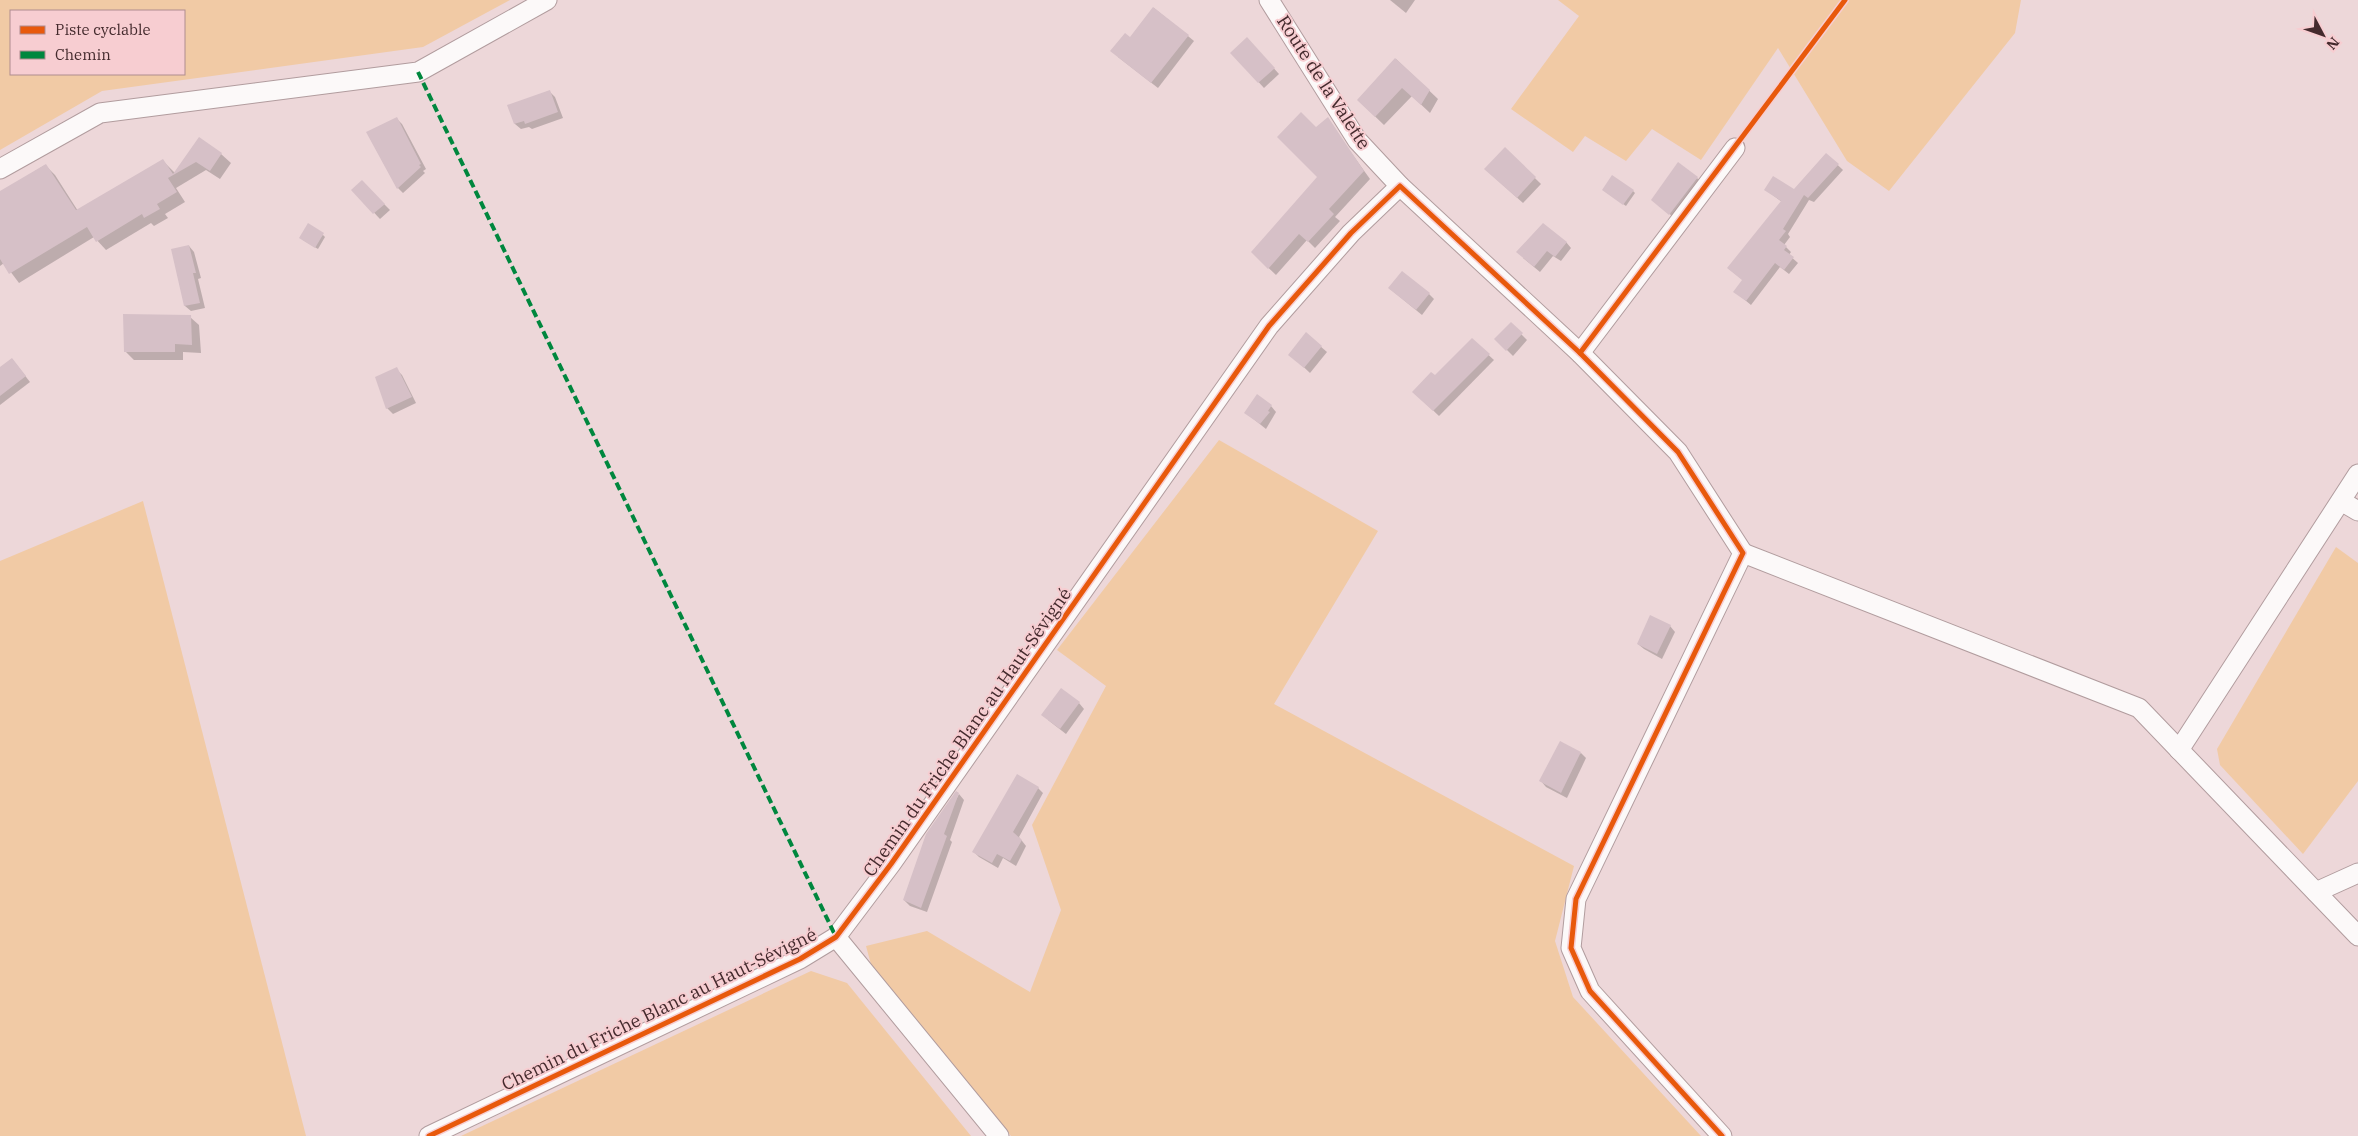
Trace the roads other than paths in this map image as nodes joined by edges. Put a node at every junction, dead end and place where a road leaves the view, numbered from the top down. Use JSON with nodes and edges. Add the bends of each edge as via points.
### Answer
{"nodes":[{"id":1,"x":547,"y":0,"type":"edge"},
{"id":2,"x":1269,"y":0,"type":"edge"},
{"id":3,"x":1735,"y":148,"type":"dead end"},
{"id":4,"x":0,"y":170,"type":"edge"},
{"id":5,"x":1400,"y":186,"type":"junction"},
{"id":6,"x":1580,"y":353,"type":"junction"},
{"id":7,"x":2358,"y":474,"type":"edge"},
{"id":8,"x":2341,"y":501,"type":"junction"},
{"id":9,"x":2358,"y":511,"type":"edge"},
{"id":10,"x":1743,"y":553,"type":"junction"},
{"id":11,"x":2179,"y":750,"type":"junction"},
{"id":12,"x":2358,"y":872,"type":"edge"},
{"id":13,"x":2316,"y":892,"type":"junction"},
{"id":14,"x":2358,"y":936,"type":"edge"},
{"id":15,"x":836,"y":937,"type":"junction"},
{"id":16,"x":429,"y":1136,"type":"edge"},
{"id":17,"x":1000,"y":1136,"type":"edge"},
{"id":18,"x":1722,"y":1136,"type":"edge"}],
"edges":[{"from":1,"to":4,"type":"street","via":[[418,72],[100,113]]},
{"from":2,"to":5,"type":"street","name":"Route de la Valette","via":[[1357,140]]},
{"from":3,"to":6,"type":"street"},
{"from":5,"to":6,"type":"street","name":"Route de la Valette"},
{"from":5,"to":15,"type":"street","name":"Chemin du Friche Blanc au Haut-Sévigné","via":[[1351,233],[1269,326],[891,864]]},
{"from":6,"to":10,"type":"street","name":"Route de la Valette","via":[[1678,452]]},
{"from":7,"to":8,"type":"street"},
{"from":8,"to":9,"type":"street"},
{"from":8,"to":11,"type":"street"},
{"from":10,"to":11,"type":"street","via":[[2139,708]]},
{"from":10,"to":18,"type":"street","via":[[1576,899],[1571,948],[1590,992]]},
{"from":11,"to":13,"type":"street"},
{"from":12,"to":13,"type":"street"},
{"from":13,"to":14,"type":"street"},
{"from":15,"to":16,"type":"street","name":"Chemin du Friche Blanc au Haut-Sévigné","via":[[800,959]]},
{"from":15,"to":17,"type":"street"}]}
